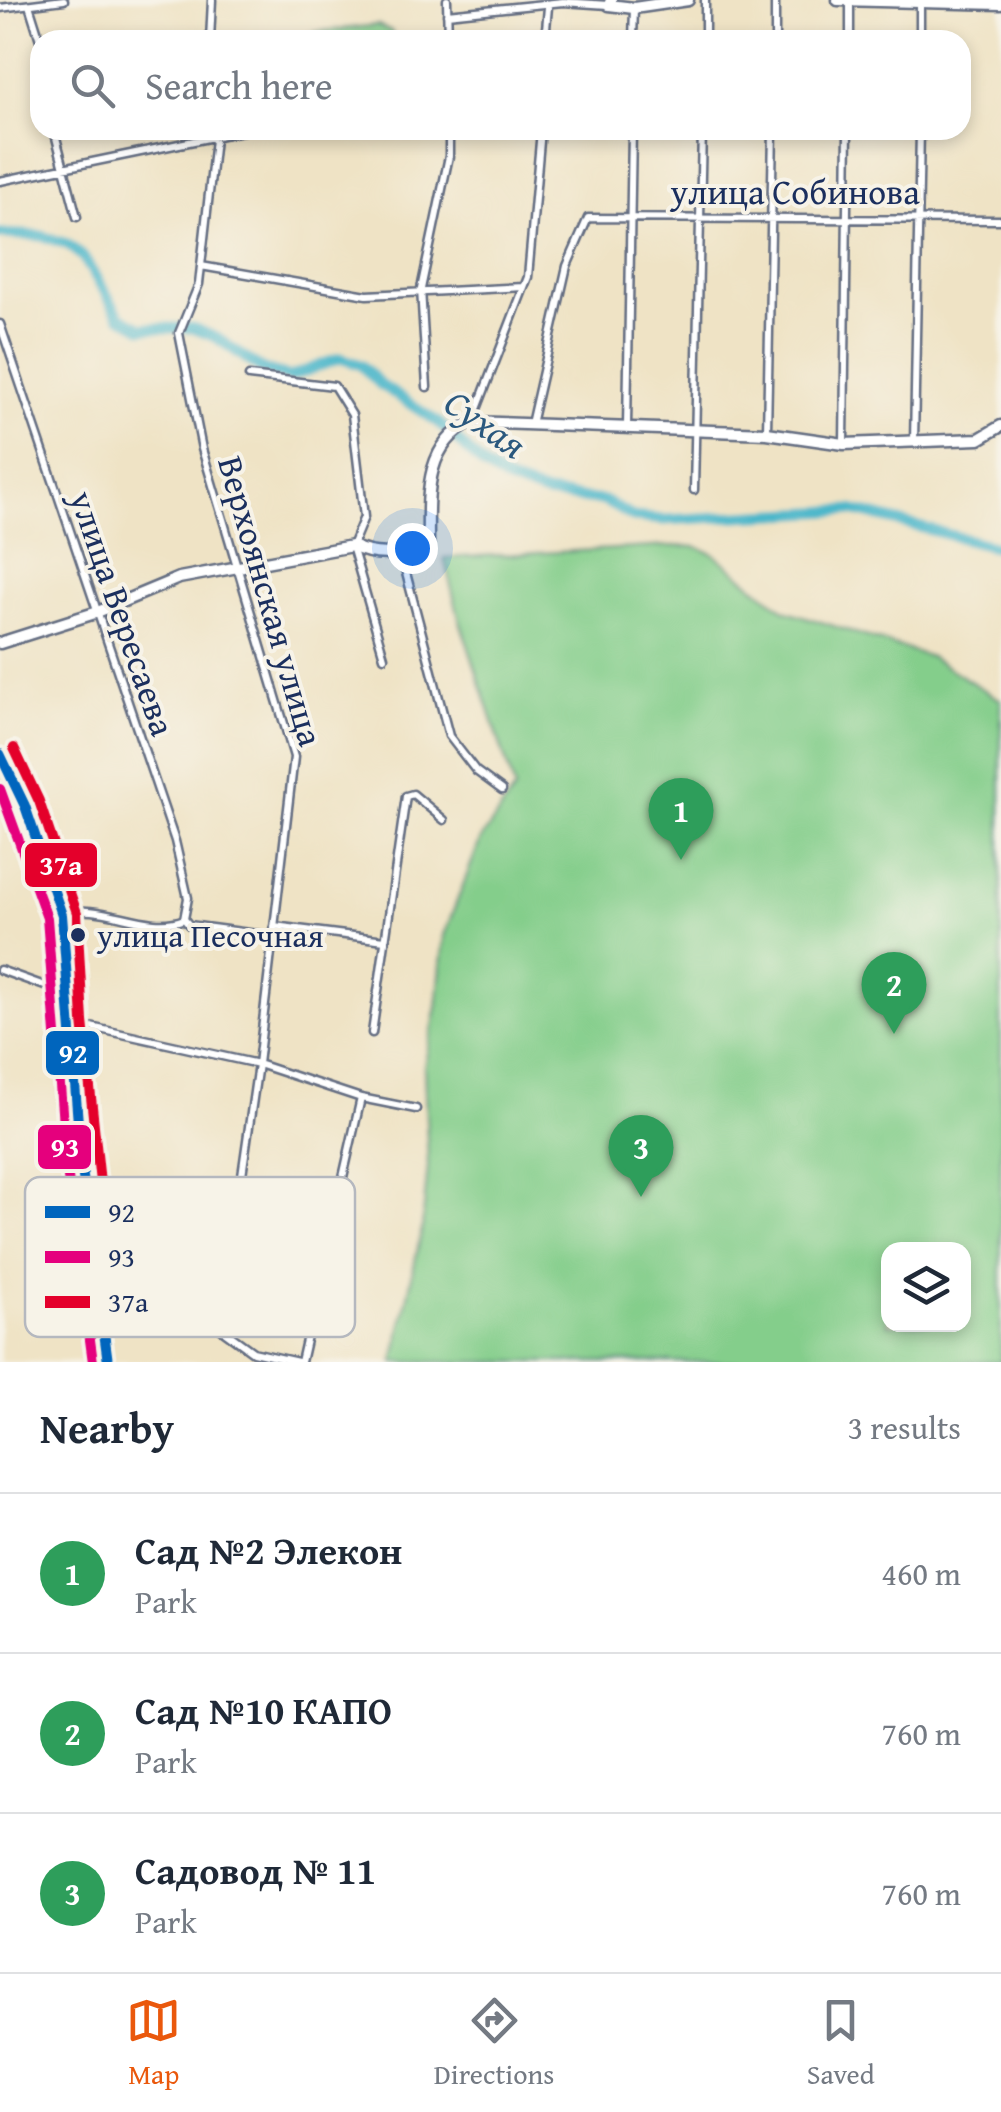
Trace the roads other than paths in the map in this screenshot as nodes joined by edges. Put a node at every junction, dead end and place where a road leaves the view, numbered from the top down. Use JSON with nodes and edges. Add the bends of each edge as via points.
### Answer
{"nodes":[{"id":1,"x":64,"y":0,"type":"edge"},
{"id":2,"x":212,"y":0,"type":"edge"},
{"id":3,"x":446,"y":0,"type":"edge"},
{"id":4,"x":688,"y":0,"type":"edge"},
{"id":5,"x":706,"y":0,"type":"edge"},
{"id":6,"x":775,"y":0,"type":"edge"},
{"id":7,"x":838,"y":0,"type":"edge"},
{"id":8,"x":850,"y":0,"type":"edge"},
{"id":9,"x":920,"y":1,"type":"edge"},
{"id":10,"x":610,"y":3,"type":"edge"},
{"id":11,"x":1001,"y":4,"type":"edge"},
{"id":12,"x":29,"y":6,"type":"junction"},
{"id":13,"x":0,"y":7,"type":"edge"},
{"id":14,"x":548,"y":7,"type":"junction"},
{"id":15,"x":634,"y":8,"type":"junction"},
{"id":16,"x":447,"y":14,"type":"junction"},
{"id":17,"x":37,"y":30,"type":"edge"},
{"id":18,"x":210,"y":30,"type":"edge"},
{"id":19,"x":448,"y":30,"type":"edge"},
{"id":20,"x":546,"y":30,"type":"edge"},
{"id":21,"x":633,"y":30,"type":"edge"},
{"id":22,"x":704,"y":30,"type":"edge"},
{"id":23,"x":774,"y":30,"type":"edge"},
{"id":24,"x":850,"y":30,"type":"edge"},
{"id":25,"x":920,"y":30,"type":"edge"},
{"id":26,"x":56,"y":140,"type":"edge"},
{"id":27,"x":186,"y":140,"type":"edge"},
{"id":28,"x":216,"y":140,"type":"edge"},
{"id":29,"x":449,"y":140,"type":"edge"},
{"id":30,"x":540,"y":140,"type":"edge"},
{"id":31,"x":632,"y":140,"type":"edge"},
{"id":32,"x":702,"y":140,"type":"edge"},
{"id":33,"x":773,"y":140,"type":"edge"},
{"id":34,"x":848,"y":140,"type":"edge"},
{"id":35,"x":920,"y":140,"type":"edge"},
{"id":36,"x":61,"y":168,"type":"junction"},
{"id":37,"x":0,"y":182,"type":"edge"},
{"id":38,"x":632,"y":216,"type":"junction"},
{"id":39,"x":700,"y":216,"type":"junction"},
{"id":40,"x":772,"y":216,"type":"junction"},
{"id":41,"x":847,"y":216,"type":"junction"},
{"id":42,"x":919,"y":216,"type":"junction"},
{"id":43,"x":77,"y":217,"type":"dead end"},
{"id":44,"x":1001,"y":220,"type":"edge"},
{"id":45,"x":202,"y":266,"type":"junction"},
{"id":46,"x":524,"y":287,"type":"junction"},
{"id":47,"x":421,"y":290,"type":"junction"},
{"id":48,"x":0,"y":324,"type":"edge"},
{"id":49,"x":249,"y":376,"type":"dead end"},
{"id":50,"x":427,"y":387,"type":"dead end"},
{"id":51,"x":472,"y":422,"type":"junction"},
{"id":52,"x":531,"y":424,"type":"junction"},
{"id":53,"x":1001,"y":426,"type":"edge"},
{"id":54,"x":627,"y":428,"type":"junction"},
{"id":55,"x":696,"y":432,"type":"junction"},
{"id":56,"x":768,"y":433,"type":"junction"},
{"id":57,"x":844,"y":444,"type":"junction"},
{"id":58,"x":914,"y":444,"type":"junction"},
{"id":59,"x":694,"y":490,"type":"dead end"},
{"id":60,"x":352,"y":546,"type":"junction"},
{"id":61,"x":400,"y":554,"type":"junction"},
{"id":62,"x":241,"y":570,"type":"junction"},
{"id":63,"x":95,"y":613,"type":"junction"},
{"id":64,"x":0,"y":642,"type":"edge"},
{"id":65,"x":384,"y":657,"type":"dead end"},
{"id":66,"x":0,"y":754,"type":"edge"},
{"id":67,"x":502,"y":790,"type":"dead end"},
{"id":68,"x":444,"y":820,"type":"dead end"},
{"id":69,"x":62,"y":914,"type":"junction"},
{"id":70,"x":184,"y":919,"type":"junction"},
{"id":71,"x":274,"y":926,"type":"junction"},
{"id":72,"x":273,"y":936,"type":"junction"},
{"id":73,"x":385,"y":940,"type":"junction"},
{"id":74,"x":0,"y":971,"type":"edge"},
{"id":75,"x":68,"y":994,"type":"junction"},
{"id":76,"x":68,"y":1022,"type":"junction"},
{"id":77,"x":372,"y":1033,"type":"dead end"},
{"id":78,"x":258,"y":1064,"type":"junction"},
{"id":79,"x":362,"y":1098,"type":"junction"},
{"id":80,"x":416,"y":1110,"type":"dead end"},
{"id":81,"x":84,"y":1177,"type":"edge"},
{"id":82,"x":242,"y":1177,"type":"edge"},
{"id":83,"x":343,"y":1177,"type":"edge"},
{"id":84,"x":104,"y":1337,"type":"edge"},
{"id":85,"x":232,"y":1337,"type":"edge"},
{"id":86,"x":305,"y":1337,"type":"edge"},
{"id":87,"x":108,"y":1362,"type":"edge"},
{"id":88,"x":299,"y":1362,"type":"edge"}],
"edges":[{"from":1,"to":12,"type":"street"},
{"from":2,"to":18,"type":"street"},
{"from":3,"to":16,"type":"street"},
{"from":4,"to":15,"type":"street"},
{"from":5,"to":22,"type":"street"},
{"from":6,"to":23,"type":"street"},
{"from":7,"to":8,"type":"street"},
{"from":8,"to":9,"type":"street"},
{"from":8,"to":24,"type":"street"},
{"from":9,"to":11,"type":"street"},
{"from":9,"to":25,"type":"street"},
{"from":10,"to":14,"type":"street"},
{"from":10,"to":15,"type":"street"},
{"from":12,"to":13,"type":"street"},
{"from":12,"to":17,"type":"street"},
{"from":14,"to":16,"type":"street"},
{"from":14,"to":20,"type":"street"},
{"from":15,"to":21,"type":"street"},
{"from":16,"to":19,"type":"street"},
{"from":26,"to":36,"type":"street"},
{"from":27,"to":36,"type":"street"},
{"from":28,"to":45,"type":"street","name":"Верхоянская улица"},
{"from":29,"to":47,"type":"street"},
{"from":30,"to":46,"type":"street"},
{"from":31,"to":38,"type":"street"},
{"from":32,"to":39,"type":"street"},
{"from":33,"to":40,"type":"street"},
{"from":34,"to":41,"type":"street"},
{"from":35,"to":42,"type":"street"},
{"from":36,"to":37,"type":"street"},
{"from":36,"to":43,"type":"street"},
{"from":38,"to":39,"type":"street","name":"улица Собинова"},
{"from":38,"to":52,"type":"street","name":"улица Собинова","via":[[588,218],[566,266]]},
{"from":38,"to":54,"type":"street"},
{"from":39,"to":40,"type":"street","name":"улица Собинова"},
{"from":39,"to":55,"type":"street"},
{"from":40,"to":41,"type":"street","name":"улица Собинова"},
{"from":40,"to":56,"type":"street"},
{"from":41,"to":42,"type":"street","name":"улица Собинова"},
{"from":41,"to":57,"type":"street"},
{"from":42,"to":44,"type":"street","name":"улица Собинова"},
{"from":42,"to":58,"type":"street"},
{"from":45,"to":47,"type":"street","via":[[366,295]]},
{"from":45,"to":62,"type":"street","name":"Верхоянская улица","via":[[179,333],[202,449]]},
{"from":46,"to":47,"type":"street"},
{"from":46,"to":51,"type":"street"},
{"from":47,"to":50,"type":"street"},
{"from":48,"to":63,"type":"street","name":"улица Вересаева"},
{"from":49,"to":60,"type":"street","via":[[334,386],[352,415],[364,517]]},
{"from":51,"to":52,"type":"street"},
{"from":51,"to":61,"type":"street","via":[[447,440],[428,481],[428,544]]},
{"from":52,"to":54,"type":"street"},
{"from":53,"to":58,"type":"street","via":[[980,439]]},
{"from":54,"to":55,"type":"street"},
{"from":55,"to":56,"type":"street"},
{"from":55,"to":59,"type":"street"},
{"from":56,"to":57,"type":"street"},
{"from":57,"to":58,"type":"street"},
{"from":60,"to":61,"type":"street"},
{"from":60,"to":62,"type":"street"},
{"from":60,"to":65,"type":"street"},
{"from":61,"to":67,"type":"street","via":[[448,736]]},
{"from":62,"to":63,"type":"street","via":[[179,578]]},
{"from":62,"to":71,"type":"street","name":"Верхоянская улица","via":[[294,757]]},
{"from":63,"to":64,"type":"street"},
{"from":63,"to":70,"type":"street","name":"улица Вересаева","via":[[175,841],[188,898]]},
{"from":66,"to":69,"type":"street","via":[[26,806]]},
{"from":68,"to":73,"type":"street","via":[[413,794],[406,796]]},
{"from":69,"to":70,"type":"street"},
{"from":69,"to":75,"type":"street"},
{"from":70,"to":72,"type":"street"},
{"from":71,"to":72,"type":"street","name":"Верхоянская улица"},
{"from":71,"to":73,"type":"street"},
{"from":72,"to":78,"type":"street","name":"Верхоянская улица"},
{"from":73,"to":77,"type":"street"},
{"from":74,"to":75,"type":"street"},
{"from":75,"to":76,"type":"street"},
{"from":76,"to":78,"type":"street"},
{"from":76,"to":81,"type":"street"},
{"from":78,"to":79,"type":"street"},
{"from":78,"to":82,"type":"street","name":"Верхоянская улица"},
{"from":79,"to":80,"type":"street"},
{"from":79,"to":83,"type":"street"},
{"from":84,"to":87,"type":"street"},
{"from":85,"to":88,"type":"street","via":[[253,1352]]},
{"from":86,"to":88,"type":"street"}]}
